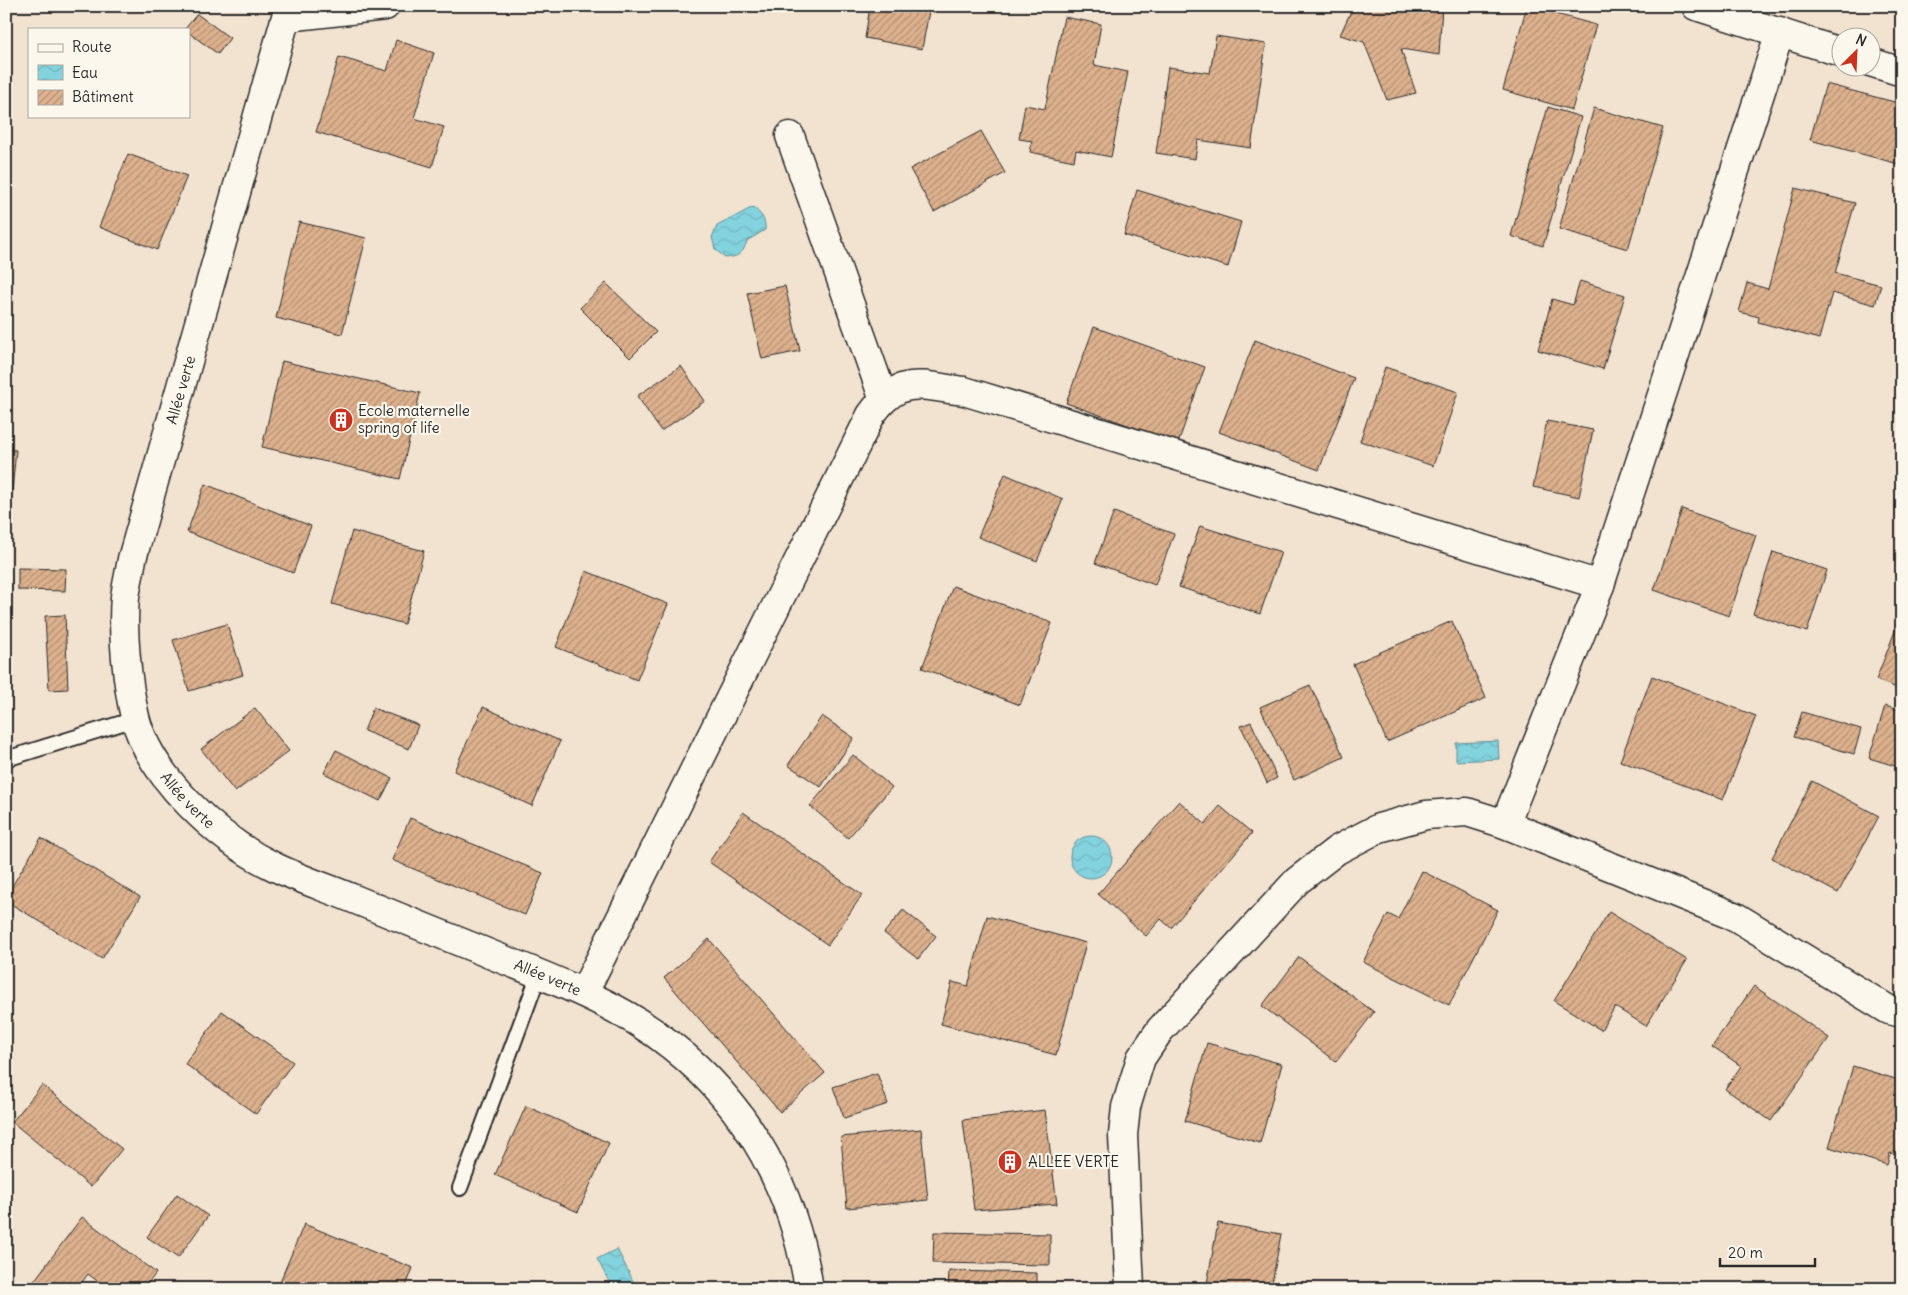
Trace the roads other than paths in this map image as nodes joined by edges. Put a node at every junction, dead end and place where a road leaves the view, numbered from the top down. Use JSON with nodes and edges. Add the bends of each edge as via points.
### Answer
{"nodes":[{"id":1,"x":385,"y":6,"type":"edge"},
{"id":2,"x":1696,"y":6,"type":"edge"},
{"id":3,"x":288,"y":11,"type":"edge"},
{"id":4,"x":1780,"y":32,"type":"junction"},
{"id":5,"x":1830,"y":49,"type":"edge"},
{"id":6,"x":1880,"y":65,"type":"edge"},
{"id":7,"x":1902,"y":72,"type":"edge"},
{"id":8,"x":790,"y":136,"type":"dead end"},
{"id":9,"x":883,"y":397,"type":"junction"},
{"id":10,"x":1600,"y":585,"type":"junction"},
{"id":11,"x":135,"y":719,"type":"junction"},
{"id":12,"x":6,"y":759,"type":"edge"},
{"id":13,"x":1505,"y":824,"type":"junction"},
{"id":14,"x":539,"y":974,"type":"junction"},
{"id":15,"x":584,"y":992,"type":"junction"},
{"id":16,"x":1902,"y":1013,"type":"edge"},
{"id":17,"x":460,"y":1188,"type":"dead end"},
{"id":18,"x":809,"y":1289,"type":"edge"},
{"id":19,"x":1130,"y":1289,"type":"edge"}],
"edges":[{"from":1,"to":3,"type":"street"},
{"from":2,"to":4,"type":"street"},
{"from":3,"to":11,"type":"street","name":"Allée verte","via":[[132,559],[125,616],[128,677]]},
{"from":4,"to":5,"type":"street"},
{"from":4,"to":10,"type":"street"},
{"from":6,"to":7,"type":"street"},
{"from":8,"to":9,"type":"street"},
{"from":9,"to":10,"type":"street","via":[[907,384],[964,391]]},
{"from":9,"to":15,"type":"street","via":[[871,415]]},
{"from":10,"to":13,"type":"street"},
{"from":11,"to":12,"type":"lane"},
{"from":11,"to":14,"type":"street","name":"Allée verte","via":[[152,756],[175,789],[215,829],[272,865]]},
{"from":13,"to":16,"type":"street","via":[[1736,917],[1889,1010]]},
{"from":13,"to":19,"type":"street","via":[[1467,812],[1426,815],[1379,828],[1337,850],[1297,882],[1160,1030],[1141,1058],[1126,1108],[1122,1135]]},
{"from":14,"to":15,"type":"street","name":"Allée verte"},
{"from":14,"to":17,"type":"lane"},
{"from":15,"to":18,"type":"street","name":"Allée verte","via":[[673,1047],[736,1112],[765,1153],[784,1192],[806,1263]]}]}
